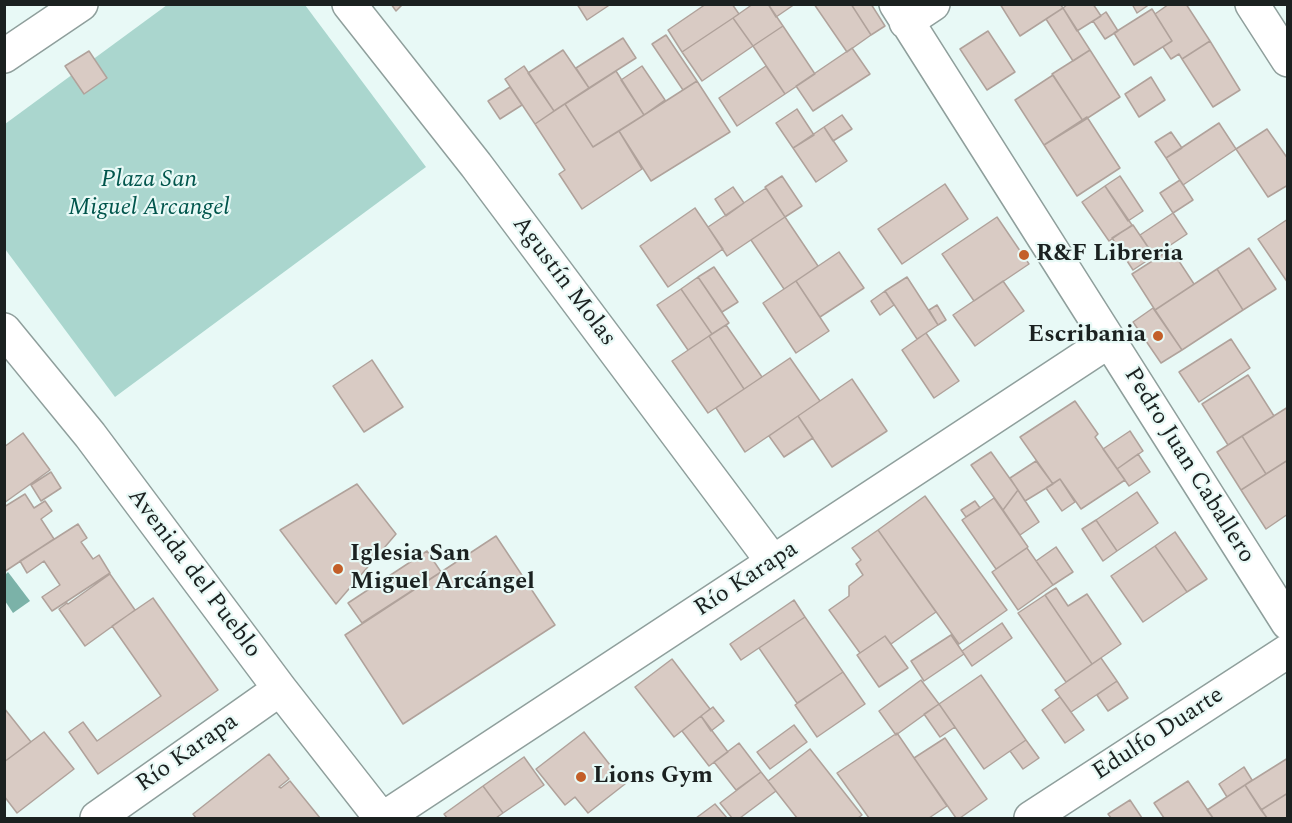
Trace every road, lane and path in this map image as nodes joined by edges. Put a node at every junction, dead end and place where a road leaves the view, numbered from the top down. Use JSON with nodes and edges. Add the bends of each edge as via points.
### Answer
{"nodes":[{"id":1,"x":81,"y":4,"type":"edge"},
{"id":2,"x":349,"y":4,"type":"edge"},
{"id":3,"x":1252,"y":4,"type":"edge"},
{"id":4,"x":912,"y":10,"type":"edge"},
{"id":5,"x":4,"y":56,"type":"edge"},
{"id":6,"x":1287,"y":60,"type":"edge"},
{"id":7,"x":4,"y":330,"type":"edge"},
{"id":8,"x":1109,"y":342,"type":"junction"},
{"id":9,"x":774,"y":562,"type":"junction"},
{"id":10,"x":1287,"y":623,"type":"edge"},
{"id":11,"x":1287,"y":651,"type":"edge"},
{"id":12,"x":280,"y":689,"type":"junction"},
{"id":13,"x":96,"y":819,"type":"edge"},
{"id":14,"x":382,"y":819,"type":"edge"},
{"id":15,"x":1030,"y":819,"type":"edge"}],
"edges":[{"from":1,"to":5,"type":"street"},
{"from":2,"to":9,"type":"street","name":"Agustín Molas","via":[[483,174]]},
{"from":3,"to":6,"type":"street"},
{"from":4,"to":8,"type":"street","name":"Pedro Juan Caballero"},
{"from":7,"to":12,"type":"street","name":"Avenida del Pueblo","via":[[90,435]]},
{"from":8,"to":9,"type":"street","name":"Río Karapa"},
{"from":8,"to":10,"type":"street","name":"Pedro Juan Caballero"},
{"from":9,"to":14,"type":"street","name":"Río Karapa"},
{"from":11,"to":15,"type":"street","name":"Edulfo Duarte"},
{"from":12,"to":13,"type":"street","name":"Río Karapa"},
{"from":12,"to":14,"type":"street","name":"Avenida del Pueblo"}]}
